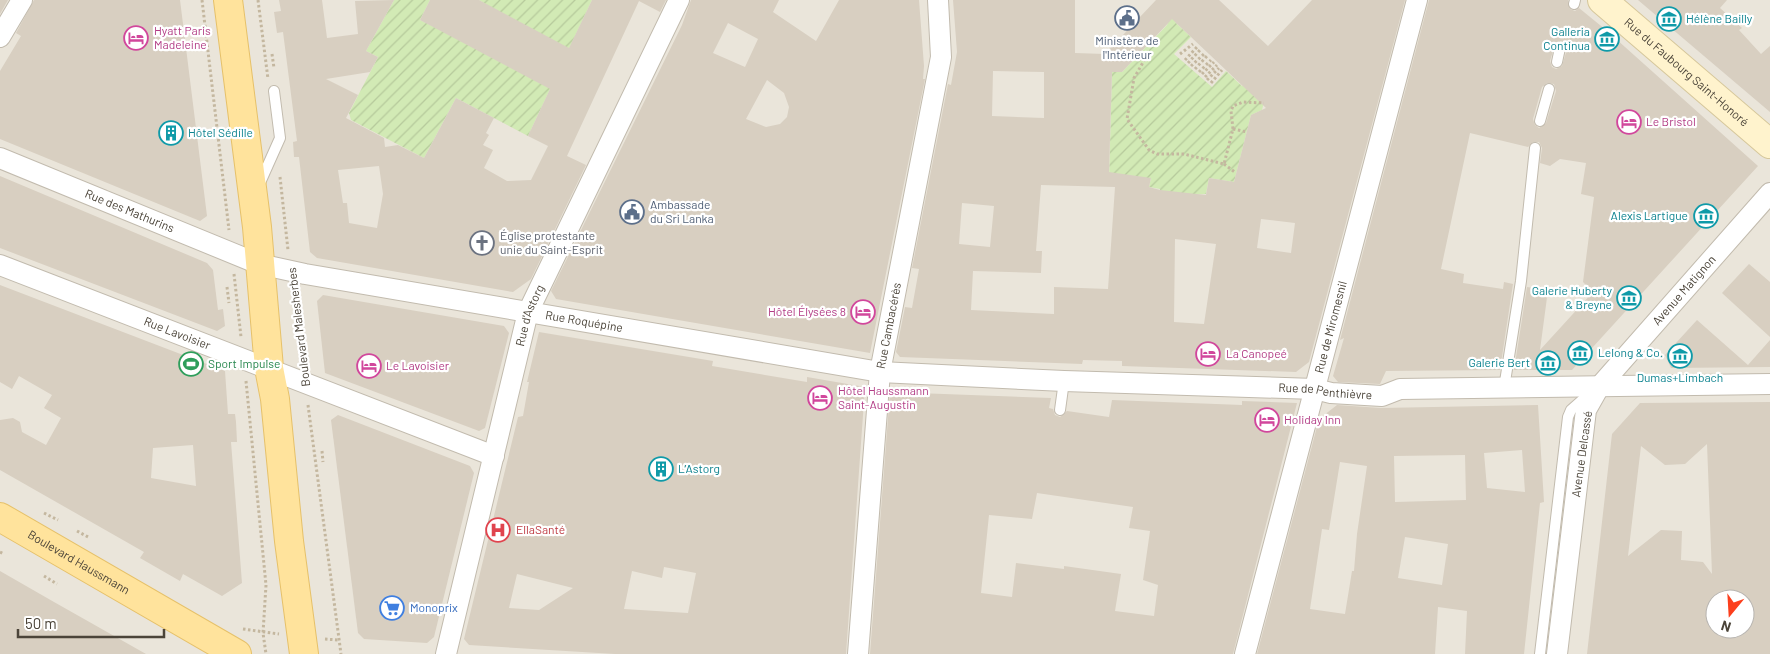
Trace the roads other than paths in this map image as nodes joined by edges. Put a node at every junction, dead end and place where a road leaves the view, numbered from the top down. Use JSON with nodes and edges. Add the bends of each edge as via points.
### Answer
{"nodes":[{"id":1,"x":22,"y":0,"type":"edge"},
{"id":2,"x":228,"y":0,"type":"edge"},
{"id":3,"x":679,"y":0,"type":"edge"},
{"id":4,"x":938,"y":0,"type":"edge"},
{"id":5,"x":1417,"y":0,"type":"edge"},
{"id":6,"x":1602,"y":0,"type":"edge"},
{"id":7,"x":0,"y":37,"type":"edge"},
{"id":8,"x":1560,"y":48,"type":"dead end"},
{"id":9,"x":1557,"y":62,"type":"dead end"},
{"id":10,"x":272,"y":89,"type":"road end"},
{"id":11,"x":1549,"y":89,"type":"dead end"},
{"id":12,"x":1540,"y":121,"type":"dead end"},
{"id":13,"x":1770,"y":144,"type":"edge"},
{"id":14,"x":1535,"y":148,"type":"dead end"},
{"id":15,"x":0,"y":158,"type":"edge"},
{"id":16,"x":1770,"y":193,"type":"edge"},
{"id":17,"x":252,"y":199,"type":"junction"},
{"id":18,"x":260,"y":264,"type":"junction"},
{"id":19,"x":0,"y":265,"type":"edge"},
{"id":20,"x":528,"y":312,"type":"junction"},
{"id":21,"x":257,"y":372,"type":"junction"},
{"id":22,"x":880,"y":372,"type":"junction"},
{"id":23,"x":1064,"y":381,"type":"junction"},
{"id":24,"x":1770,"y":384,"type":"edge"},
{"id":25,"x":1599,"y":387,"type":"junction"},
{"id":26,"x":1504,"y":388,"type":"junction"},
{"id":27,"x":1315,"y":389,"type":"junction"},
{"id":28,"x":1060,"y":410,"type":"dead end"},
{"id":29,"x":494,"y":456,"type":"junction"},
{"id":30,"x":0,"y":517,"type":"edge"},
{"id":31,"x":237,"y":654,"type":"edge"},
{"id":32,"x":304,"y":654,"type":"edge"},
{"id":33,"x":446,"y":654,"type":"edge"},
{"id":34,"x":858,"y":654,"type":"edge"},
{"id":35,"x":1245,"y":654,"type":"edge"},
{"id":36,"x":1540,"y":654,"type":"edge"},
{"id":37,"x":1557,"y":654,"type":"edge"}],
"edges":[{"from":1,"to":7,"type":"street"},
{"from":2,"to":17,"type":"main road"},
{"from":3,"to":20,"type":"street","name":"Rue d'Astorg"},
{"from":4,"to":22,"type":"street","name":"Rue Cambacérès","via":[[941,57]]},
{"from":5,"to":27,"type":"street","name":"Rue de Miromesnil"},
{"from":6,"to":13,"type":"street","name":"Rue du Faubourg Saint-Honoré"},
{"from":8,"to":9,"type":"lane"},
{"from":10,"to":17,"type":"lane","via":[[280,138]]},
{"from":11,"to":12,"type":"lane"},
{"from":14,"to":26,"type":"lane","via":[[1521,281]]},
{"from":15,"to":18,"type":"street","name":"Rue des Mathurins"},
{"from":16,"to":25,"type":"street","name":"Avenue Matignon"},
{"from":17,"to":18,"type":"main road"},
{"from":18,"to":20,"type":"street","name":"Rue Roquépine"},
{"from":18,"to":21,"type":"main road"},
{"from":19,"to":21,"type":"street","name":"Rue Lavoisier"},
{"from":20,"to":22,"type":"street","name":"Rue Roquépine"},
{"from":20,"to":29,"type":"street","name":"Rue d'Astorg"},
{"from":21,"to":29,"type":"street","name":"Rue Lavoisier","via":[[305,382]]},
{"from":21,"to":32,"type":"main road","via":[[275,399]]},
{"from":22,"to":23,"type":"street","name":"Rue de Penthièvre"},
{"from":22,"to":34,"type":"street","name":"Rue Cambacérès"},
{"from":23,"to":27,"type":"street","name":"Rue de Penthièvre"},
{"from":23,"to":28,"type":"lane"},
{"from":24,"to":25,"type":"street","name":"Rue de Penthièvre"},
{"from":25,"to":26,"type":"street","name":"Rue de Penthièvre"},
{"from":25,"to":36,"type":"lane","name":"Avenue Delcassé","via":[[1571,410],[1568,417]]},
{"from":25,"to":37,"type":"street","name":"Avenue Delcassé","via":[[1586,410]]},
{"from":26,"to":27,"type":"street","name":"Rue de Penthièvre","via":[[1400,389],[1382,396]]},
{"from":27,"to":35,"type":"street","name":"Rue de Miromesnil"},
{"from":29,"to":33,"type":"street","name":"Rue d'Astorg"},
{"from":30,"to":31,"type":"main road","name":"Boulevard Haussmann"}]}
